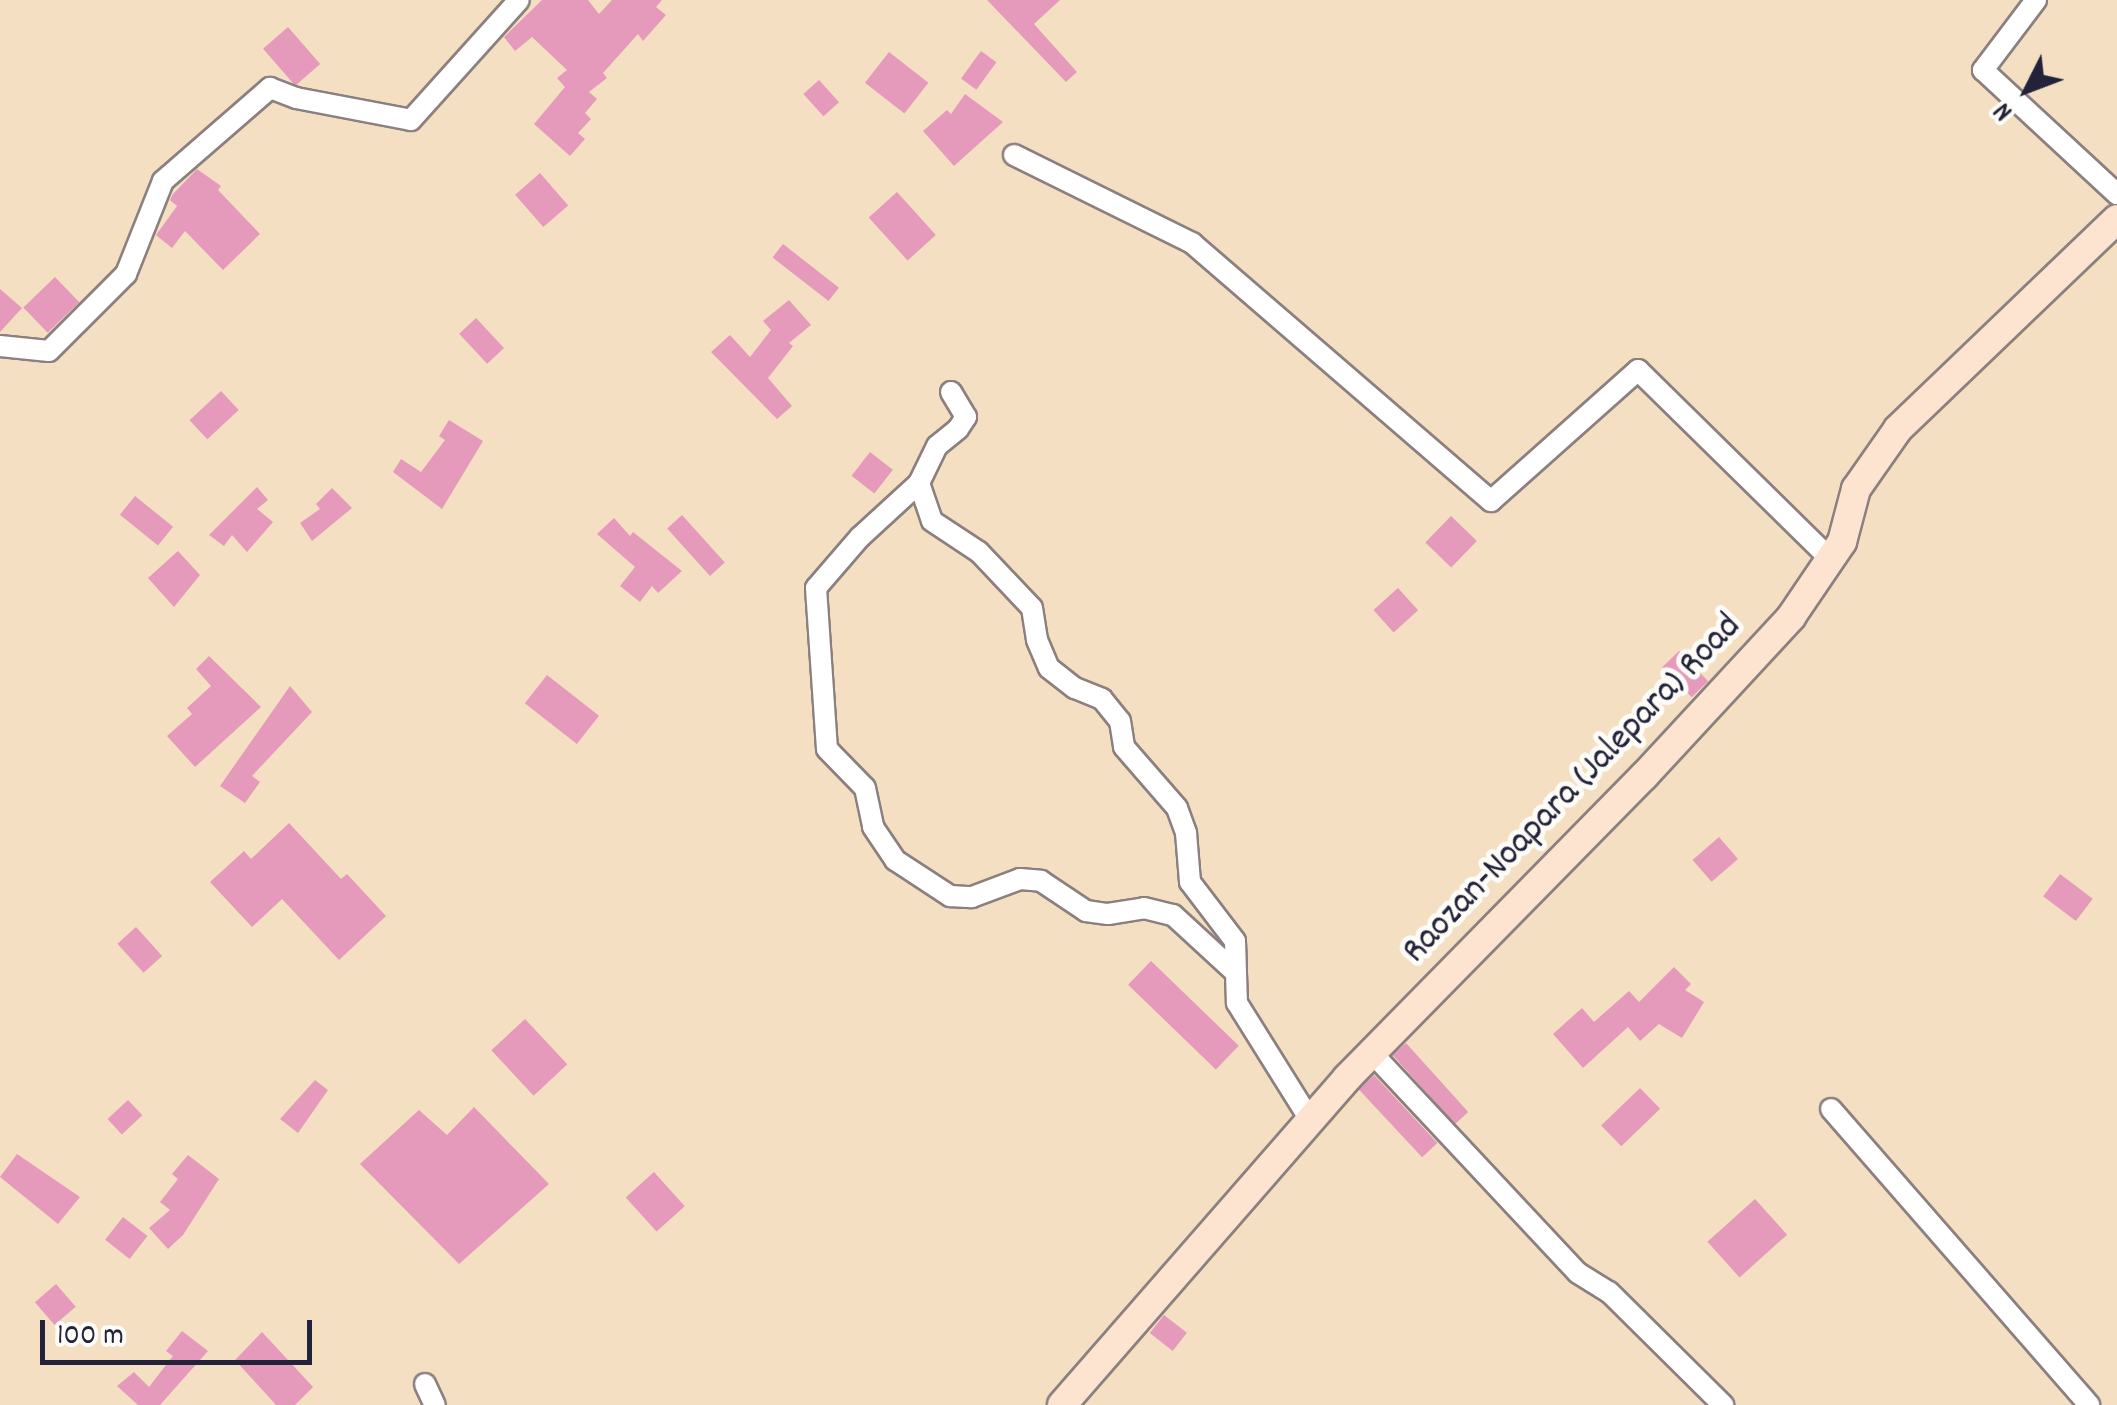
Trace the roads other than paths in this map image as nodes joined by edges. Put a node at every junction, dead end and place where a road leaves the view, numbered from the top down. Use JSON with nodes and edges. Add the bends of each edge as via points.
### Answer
{"nodes":[{"id":1,"x":518,"y":0,"type":"edge"},
{"id":2,"x":2036,"y":0,"type":"edge"},
{"id":3,"x":1014,"y":155,"type":"dead end"},
{"id":4,"x":2117,"y":194,"type":"edge"},
{"id":5,"x":2117,"y":219,"type":"edge"},
{"id":6,"x":0,"y":346,"type":"edge"},
{"id":7,"x":951,"y":392,"type":"dead end"},
{"id":8,"x":920,"y":483,"type":"junction"},
{"id":9,"x":1830,"y":559,"type":"junction"},
{"id":10,"x":1234,"y":971,"type":"junction"},
{"id":11,"x":1372,"y":1053,"type":"junction"},
{"id":12,"x":1831,"y":1110,"type":"dead end"},
{"id":13,"x":1310,"y":1120,"type":"junction"},
{"id":14,"x":424,"y":1384,"type":"dead end"},
{"id":15,"x":435,"y":1405,"type":"edge"},
{"id":16,"x":1062,"y":1405,"type":"edge"},
{"id":17,"x":1722,"y":1405,"type":"edge"},
{"id":18,"x":2089,"y":1405,"type":"edge"}],
"edges":[{"from":1,"to":6,"type":"street","via":[[411,120],[270,88],[164,181],[126,274],[49,352]]},
{"from":2,"to":4,"type":"street","via":[[1983,70]]},
{"from":3,"to":9,"type":"street","via":[[1192,242],[1492,501],[1638,370]]},
{"from":5,"to":9,"type":"main road","name":"Raozan-Noapara (Jalepara) Road","via":[[1898,429],[1856,489],[1842,542]]},
{"from":7,"to":8,"type":"street","via":[[966,418],[937,446]]},
{"from":8,"to":10,"type":"street","via":[[932,520],[979,552],[1032,608],[1049,668],[1102,699],[1120,721],[1124,747],[1177,808],[1190,882],[1235,941]]},
{"from":8,"to":10,"type":"street","via":[[816,588],[827,748],[865,788],[874,827],[895,860],[950,896],[972,897],[1020,879],[1041,881],[1086,911],[1144,908],[1173,915]]},
{"from":9,"to":11,"type":"main road","name":"Raozan-Noapara (Jalepara) Road","via":[[1792,617]]},
{"from":10,"to":13,"type":"street","via":[[1237,1004]]},
{"from":11,"to":13,"type":"main road","name":"Raozan-Noapara (Jalepara) Road"},
{"from":11,"to":17,"type":"street","via":[[1578,1272],[1609,1292]]},
{"from":12,"to":18,"type":"street"},
{"from":13,"to":16,"type":"main road","name":"Raozan-Noapara (Jalepara) Road"},
{"from":14,"to":15,"type":"street"}]}
